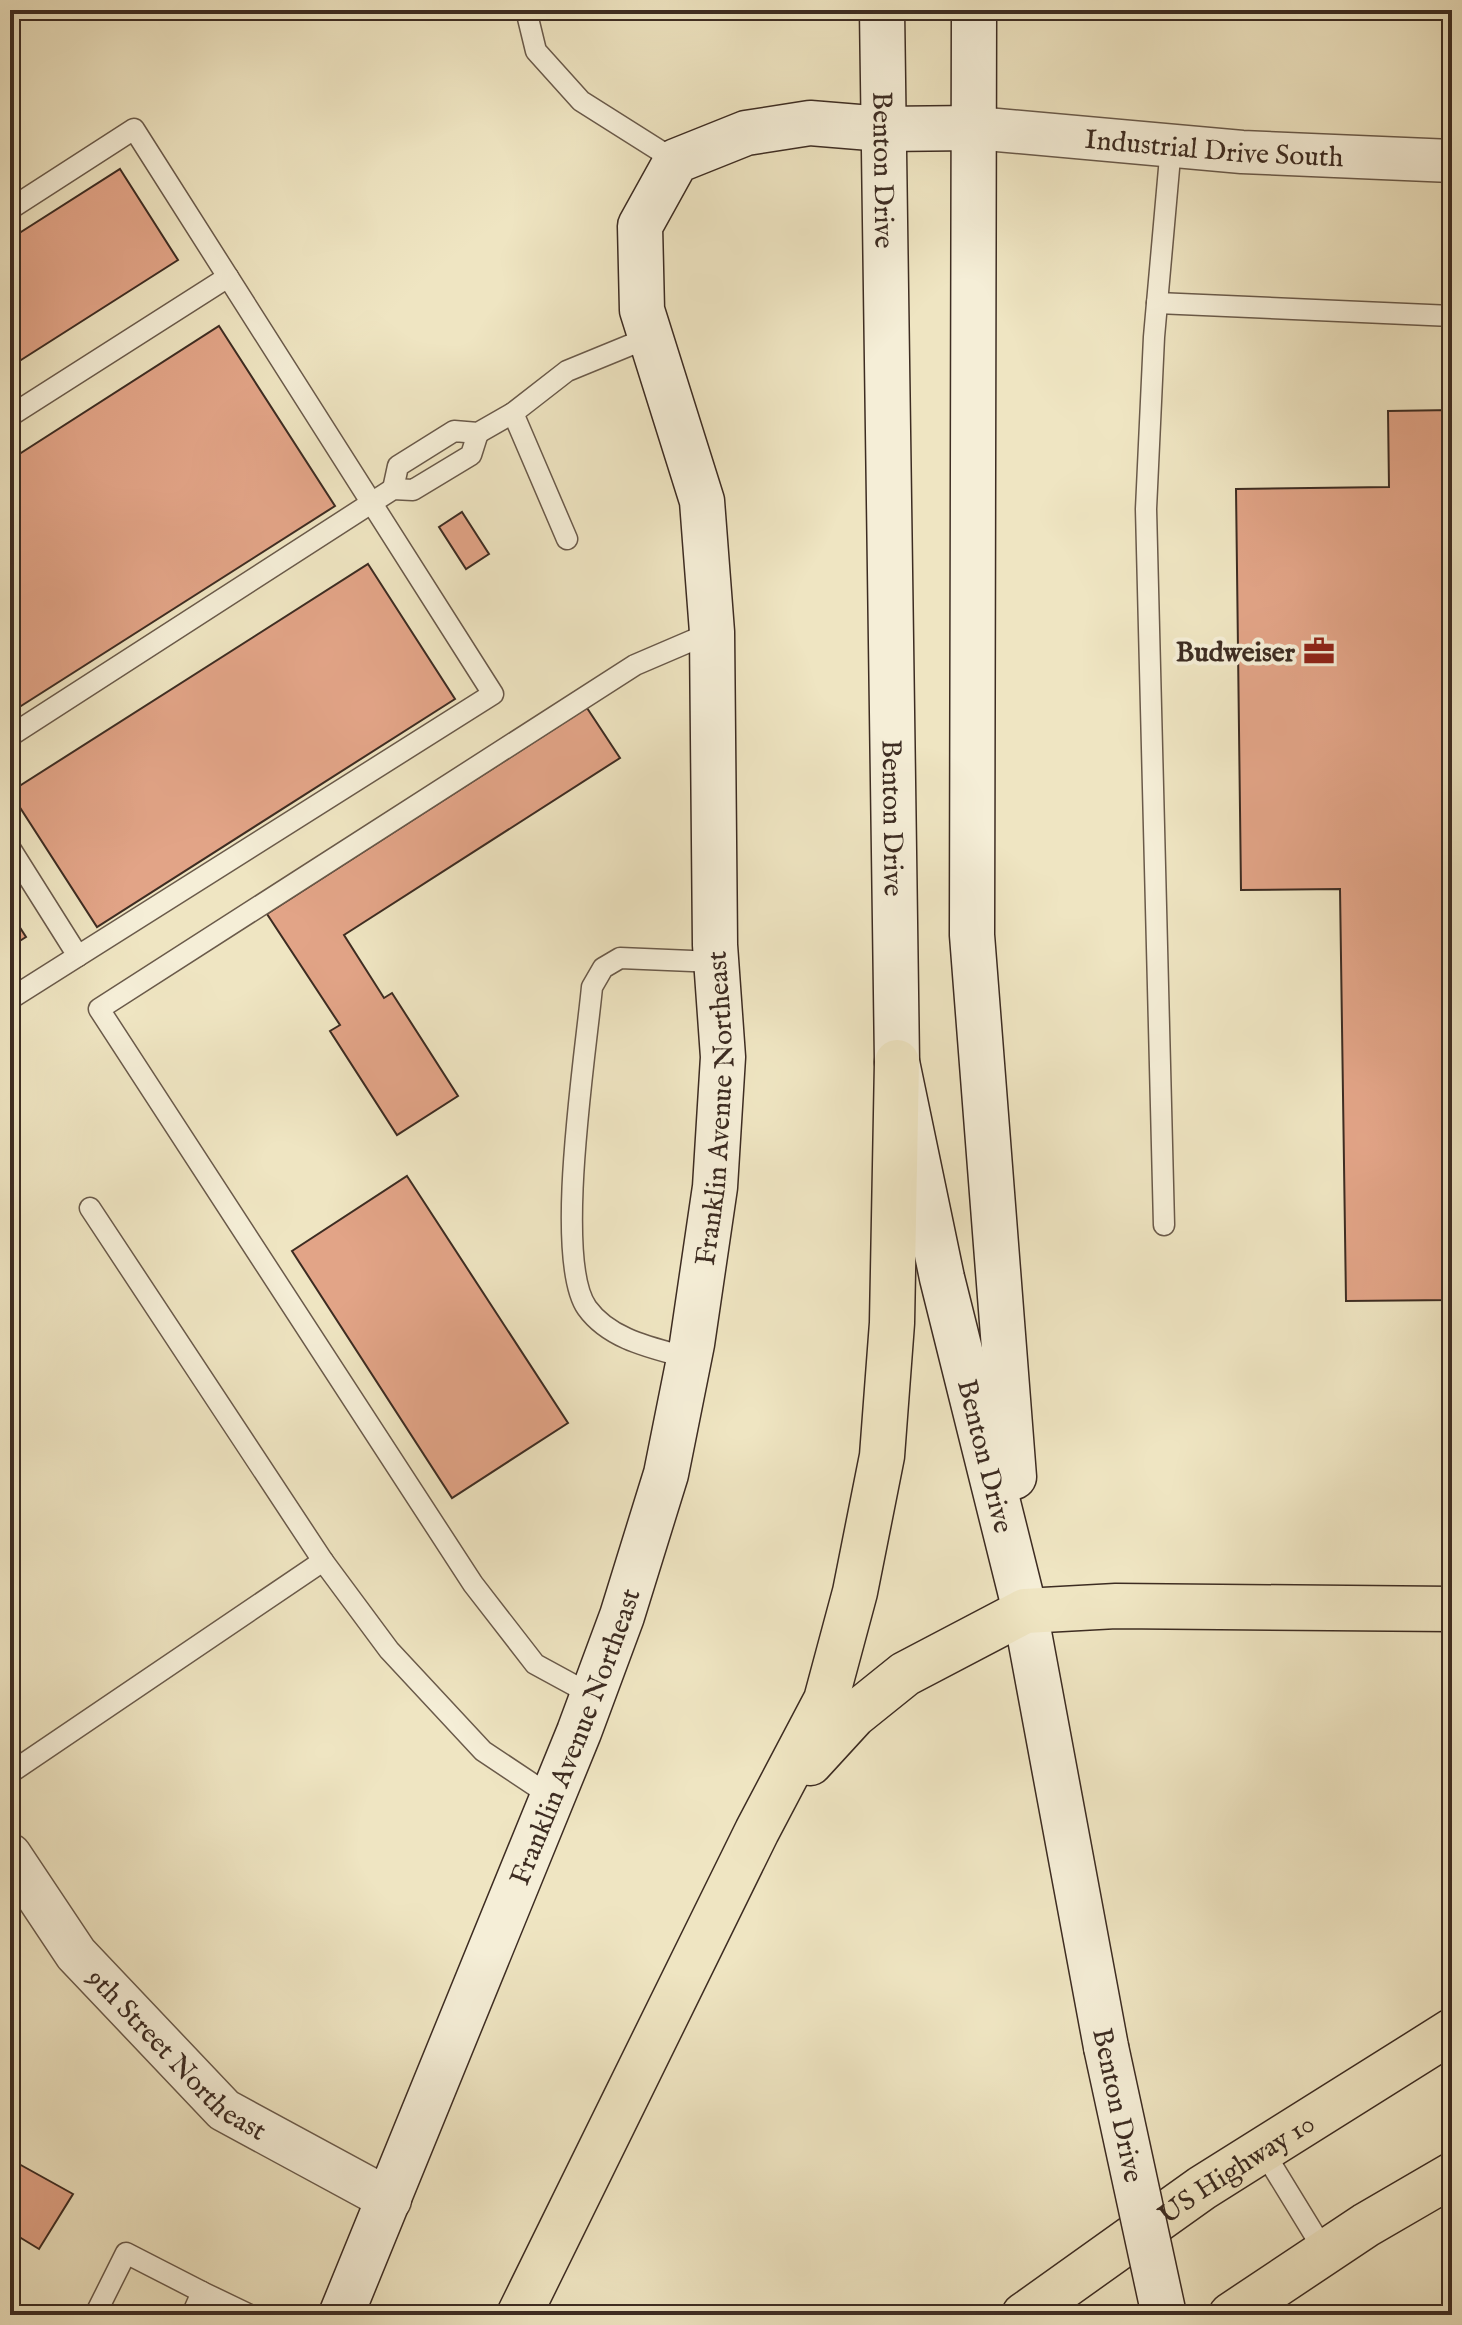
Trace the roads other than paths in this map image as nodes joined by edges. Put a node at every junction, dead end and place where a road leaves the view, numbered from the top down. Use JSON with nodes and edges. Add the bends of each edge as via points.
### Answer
{"nodes":[{"id":1,"x":526,"y":10,"type":"edge"},
{"id":2,"x":882,"y":10,"type":"edge"},
{"id":3,"x":974,"y":10,"type":"edge"},
{"id":4,"x":975,"y":128,"type":"junction"},
{"id":5,"x":883,"y":129,"type":"junction"},
{"id":6,"x":1171,"y":146,"type":"junction"},
{"id":7,"x":676,"y":161,"type":"junction"},
{"id":8,"x":1452,"y":161,"type":"edge"},
{"id":9,"x":10,"y":209,"type":"edge"},
{"id":10,"x":228,"y":277,"type":"junction"},
{"id":11,"x":1157,"y":303,"type":"junction"},
{"id":12,"x":1452,"y":316,"type":"edge"},
{"id":13,"x":650,"y":337,"type":"junction"},
{"id":14,"x":513,"y":413,"type":"junction"},
{"id":15,"x":10,"y":416,"type":"edge"},
{"id":16,"x":478,"y":433,"type":"junction"},
{"id":17,"x":393,"y":489,"type":"junction"},
{"id":18,"x":373,"y":502,"type":"junction"},
{"id":19,"x":567,"y":539,"type":"dead end"},
{"id":20,"x":712,"y":632,"type":"junction"},
{"id":21,"x":10,"y":736,"type":"edge"},
{"id":22,"x":10,"y":848,"type":"edge"},
{"id":23,"x":78,"y":956,"type":"junction"},
{"id":24,"x":716,"y":962,"type":"junction"},
{"id":25,"x":10,"y":999,"type":"edge"},
{"id":26,"x":897,"y":1062,"type":"junction"},
{"id":27,"x":90,"y":1208,"type":"dead end"},
{"id":28,"x":1164,"y":1225,"type":"dead end"},
{"id":29,"x":689,"y":1358,"type":"junction"},
{"id":30,"x":323,"y":1561,"type":"junction"},
{"id":31,"x":1452,"y":1609,"type":"edge"},
{"id":32,"x":1025,"y":1611,"type":"junction"},
{"id":33,"x":592,"y":1695,"type":"junction"},
{"id":34,"x":10,"y":1773,"type":"edge"},
{"id":35,"x":552,"y":1797,"type":"junction"},
{"id":36,"x":757,"y":1831,"type":"junction"},
{"id":37,"x":10,"y":1855,"type":"edge"},
{"id":38,"x":1452,"y":2031,"type":"edge"},
{"id":39,"x":1262,"y":2149,"type":"junction"},
{"id":40,"x":1452,"y":2175,"type":"edge"},
{"id":41,"x":390,"y":2200,"type":"junction"},
{"id":42,"x":1325,"y":2252,"type":"junction"},
{"id":43,"x":202,"y":2292,"type":"junction"},
{"id":44,"x":95,"y":2315,"type":"edge"},
{"id":45,"x":192,"y":2315,"type":"edge"},
{"id":46,"x":250,"y":2315,"type":"edge"},
{"id":47,"x":341,"y":2315,"type":"edge"},
{"id":48,"x":519,"y":2315,"type":"edge"},
{"id":49,"x":1024,"y":2315,"type":"edge"},
{"id":50,"x":1164,"y":2315,"type":"edge"},
{"id":51,"x":1231,"y":2315,"type":"edge"}],
"edges":[{"from":1,"to":7,"type":"lane","via":[[536,51],[581,101]]},
{"from":2,"to":5,"type":"main road","name":"Benton Drive"},
{"from":3,"to":4,"type":"main road","name":"Benton Drive"},
{"from":4,"to":5,"type":"main road"},
{"from":4,"to":6,"type":"street","name":"Industrial Drive South"},
{"from":4,"to":32,"type":"main road","name":"Benton Drive","via":[[972,935]]},
{"from":5,"to":7,"type":"main road","via":[[810,123],[746,133]]},
{"from":5,"to":26,"type":"main road","name":"Benton Drive"},
{"from":6,"to":8,"type":"street","name":"Industrial Drive South"},
{"from":6,"to":11,"type":"lane"},
{"from":7,"to":13,"type":"main road","name":"Franklin Avenue Northeast","via":[[640,226],[642,310]]},
{"from":9,"to":10,"type":"lane","via":[[134,129]]},
{"from":10,"to":15,"type":"lane"},
{"from":10,"to":18,"type":"lane"},
{"from":11,"to":12,"type":"lane"},
{"from":11,"to":28,"type":"lane","via":[[1146,509]]},
{"from":13,"to":14,"type":"lane","via":[[567,371]]},
{"from":13,"to":20,"type":"main road","name":"Franklin Avenue Northeast","via":[[702,501]]},
{"from":14,"to":16,"type":"lane"},
{"from":14,"to":19,"type":"lane"},
{"from":16,"to":17,"type":"lane","via":[[471,455],[413,490]]},
{"from":16,"to":17,"type":"lane","via":[[454,431],[398,466]]},
{"from":17,"to":18,"type":"lane"},
{"from":18,"to":21,"type":"lane"},
{"from":18,"to":23,"type":"lane","via":[[493,694]]},
{"from":20,"to":24,"type":"main road","name":"Franklin Avenue Northeast"},
{"from":20,"to":33,"type":"lane","via":[[623,672],[99,1009],[473,1584],[535,1664]]},
{"from":22,"to":23,"type":"lane"},
{"from":23,"to":25,"type":"lane"},
{"from":24,"to":29,"type":"main road","name":"Franklin Avenue Northeast","via":[[723,1057],[716,1173]]},
{"from":24,"to":29,"type":"lane","via":[[620,958],[603,968],[592,987],[569,1227],[576,1280],[586,1307],[608,1328],[638,1344]]},
{"from":26,"to":32,"type":"main road","name":"Benton Drive","via":[[942,1278]]},
{"from":26,"to":36,"type":"highway","via":[[892,1323],[882,1456],[855,1592],[826,1700]]},
{"from":27,"to":30,"type":"lane"},
{"from":29,"to":33,"type":"main road","name":"Franklin Avenue Northeast","via":[[666,1474]]},
{"from":30,"to":34,"type":"lane"},
{"from":30,"to":35,"type":"lane","via":[[389,1650],[483,1751]]},
{"from":31,"to":32,"type":"highway","via":[[1116,1606]]},
{"from":32,"to":36,"type":"highway","via":[[905,1674],[854,1715]]},
{"from":32,"to":50,"type":"main road","name":"Benton Drive","bridge":true,"via":[[1106,2047]]},
{"from":33,"to":35,"type":"main road","name":"Franklin Avenue Northeast"},
{"from":35,"to":41,"type":"main road","name":"Franklin Avenue Northeast"},
{"from":36,"to":48,"type":"highway"},
{"from":37,"to":41,"type":"street","name":"9th Street Northeast","via":[[76,1954],[224,2110]]},
{"from":38,"to":39,"type":"highway","name":"US Highway 10"},
{"from":39,"to":42,"type":"lane"},
{"from":39,"to":49,"type":"highway","name":"US Highway 10"},
{"from":40,"to":42,"type":"highway"},
{"from":41,"to":47,"type":"main road","name":"Franklin Avenue Northeast"},
{"from":42,"to":51,"type":"highway"},
{"from":43,"to":44,"type":"lane","via":[[126,2253]]},
{"from":43,"to":45,"type":"lane"},
{"from":43,"to":46,"type":"lane"}]}
